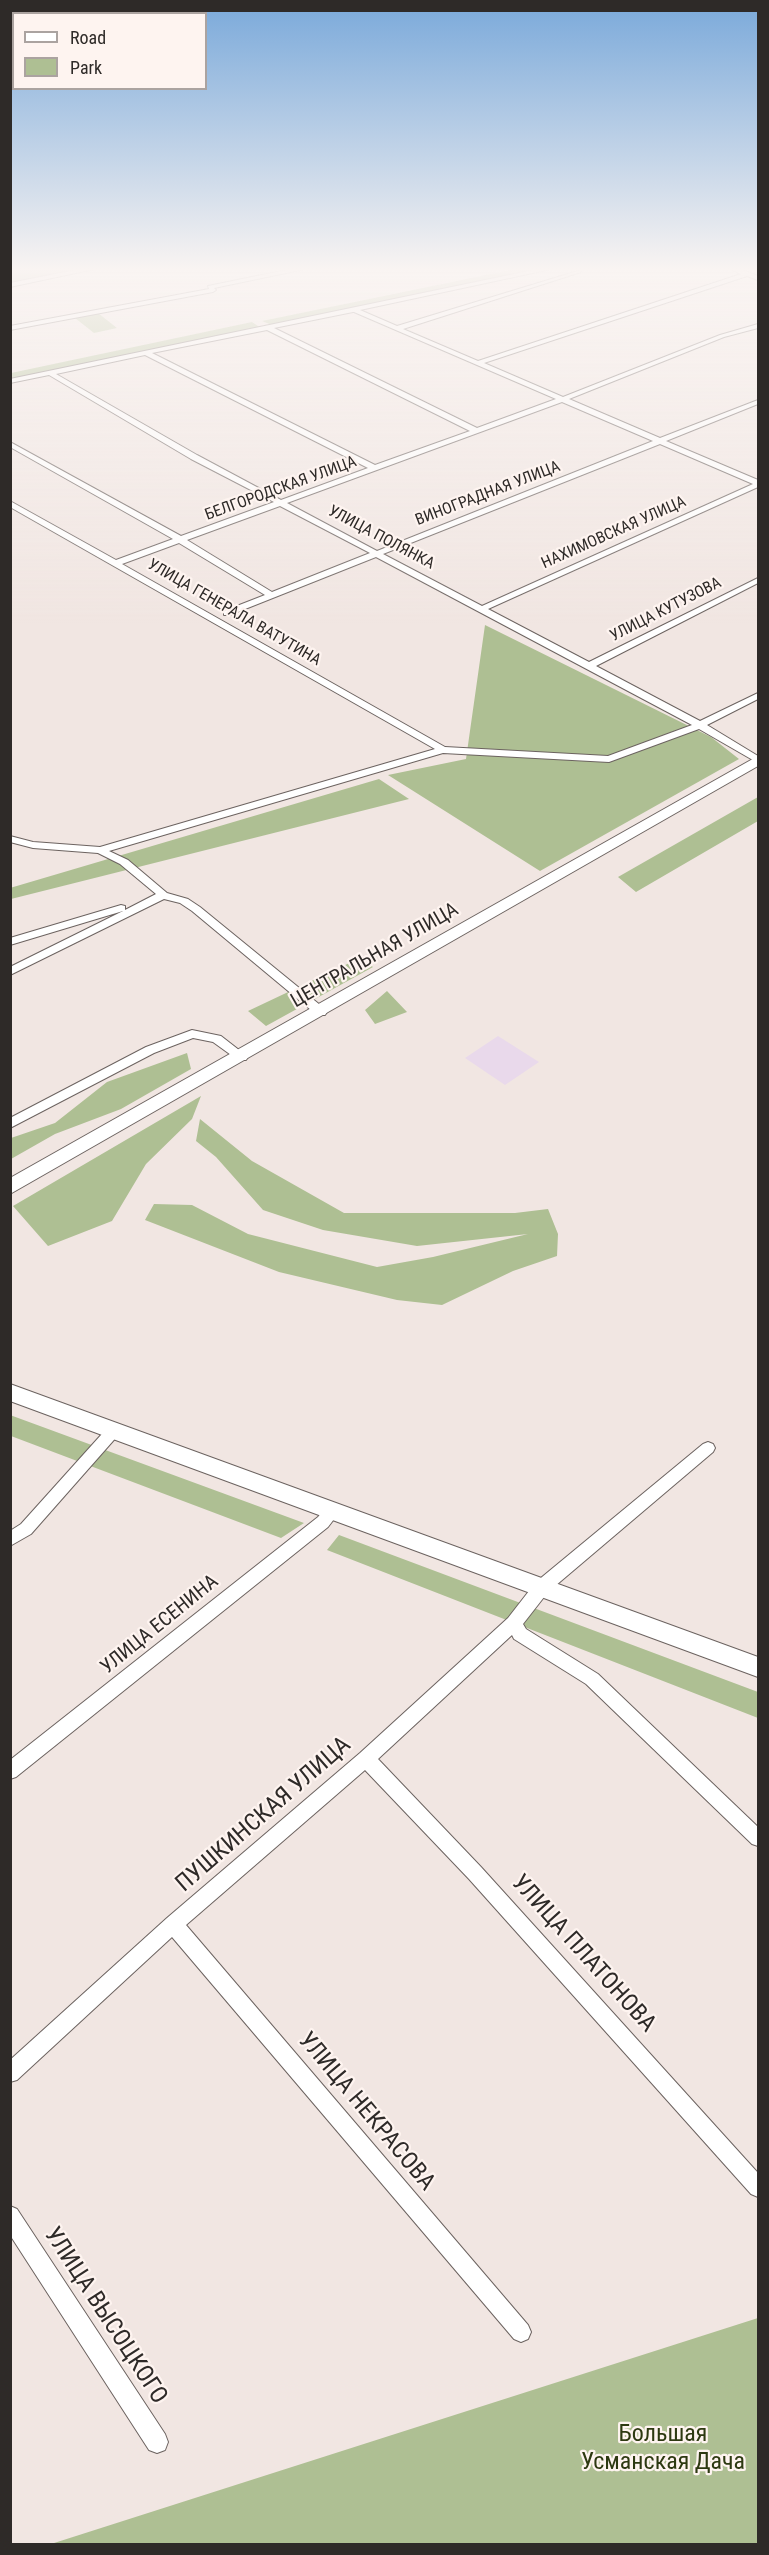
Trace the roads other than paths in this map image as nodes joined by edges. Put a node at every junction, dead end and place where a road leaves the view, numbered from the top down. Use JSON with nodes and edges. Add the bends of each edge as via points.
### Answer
{"nodes":[{"id":1,"x":74,"y":387,"type":"edge"},
{"id":2,"x":216,"y":387,"type":"edge"},
{"id":3,"x":389,"y":387,"type":"edge"},
{"id":4,"x":532,"y":387,"type":"edge"},
{"id":5,"x":593,"y":387,"type":"edge"},
{"id":6,"x":561,"y":400,"type":"junction"},
{"id":7,"x":759,"y":402,"type":"edge"},
{"id":8,"x":477,"y":431,"type":"junction"},
{"id":9,"x":661,"y":442,"type":"junction"},
{"id":10,"x":10,"y":444,"type":"edge"},
{"id":11,"x":376,"y":469,"type":"junction"},
{"id":12,"x":759,"y":483,"type":"edge"},
{"id":13,"x":10,"y":503,"type":"edge"},
{"id":14,"x":283,"y":503,"type":"junction"},
{"id":15,"x":181,"y":540,"type":"junction"},
{"id":16,"x":378,"y":554,"type":"junction"},
{"id":17,"x":116,"y":563,"type":"junction"},
{"id":18,"x":759,"y":580,"type":"edge"},
{"id":19,"x":271,"y":595,"type":"junction"},
{"id":20,"x":482,"y":609,"type":"junction"},
{"id":21,"x":227,"y":613,"type":"dead end"},
{"id":22,"x":587,"y":667,"type":"junction"},
{"id":23,"x":759,"y":696,"type":"edge"},
{"id":24,"x":700,"y":725,"type":"junction"},
{"id":25,"x":443,"y":750,"type":"junction"},
{"id":26,"x":758,"y":760,"type":"edge"},
{"id":27,"x":10,"y":839,"type":"edge"},
{"id":28,"x":100,"y":850,"type":"junction"},
{"id":29,"x":163,"y":895,"type":"junction"},
{"id":30,"x":10,"y":942,"type":"edge"},
{"id":31,"x":10,"y":972,"type":"edge"},
{"id":32,"x":321,"y":1012,"type":"junction"},
{"id":33,"x":242,"y":1057,"type":"junction"},
{"id":34,"x":10,"y":1124,"type":"edge"},
{"id":35,"x":10,"y":1188,"type":"edge"},
{"id":36,"x":10,"y":1392,"type":"edge"},
{"id":37,"x":115,"y":1429,"type":"junction"},
{"id":38,"x":708,"y":1448,"type":"dead end"},
{"id":39,"x":333,"y":1510,"type":"junction"},
{"id":40,"x":10,"y":1540,"type":"edge"},
{"id":41,"x":542,"y":1587,"type":"junction"},
{"id":42,"x":514,"y":1623,"type":"junction"},
{"id":43,"x":759,"y":1667,"type":"edge"},
{"id":44,"x":366,"y":1759,"type":"junction"},
{"id":45,"x":10,"y":1771,"type":"edge"},
{"id":46,"x":759,"y":1838,"type":"edge"},
{"id":47,"x":173,"y":1924,"type":"junction"},
{"id":48,"x":10,"y":2073,"type":"edge"},
{"id":49,"x":759,"y":2187,"type":"edge"},
{"id":50,"x":10,"y":2216,"type":"edge"},
{"id":51,"x":521,"y":2332,"type":"dead end"},
{"id":52,"x":157,"y":2442,"type":"dead end"}],
"edges":[{"from":1,"to":14,"type":"street","name":"УЛИЦА ПОЛЯНКА"},
{"from":2,"to":11,"type":"street"},
{"from":3,"to":8,"type":"street"},
{"from":4,"to":6,"type":"street"},
{"from":5,"to":6,"type":"street","name":"БЕЛГОРОДСКАЯ УЛИЦА"},
{"from":6,"to":8,"type":"street","name":"БЕЛГОРОДСКАЯ УЛИЦА"},
{"from":6,"to":9,"type":"street"},
{"from":7,"to":9,"type":"street","name":"ВИНОГРАДНАЯ УЛИЦА"},
{"from":8,"to":11,"type":"street","name":"БЕЛГОРОДСКАЯ УЛИЦА"},
{"from":9,"to":12,"type":"street"},
{"from":9,"to":16,"type":"street","name":"ВИНОГРАДНАЯ УЛИЦА"},
{"from":10,"to":15,"type":"street"},
{"from":11,"to":14,"type":"street","name":"БЕЛГОРОДСКАЯ УЛИЦА"},
{"from":12,"to":20,"type":"street","name":"НАХИМОВСКАЯ УЛИЦА"},
{"from":13,"to":17,"type":"street","name":"УЛИЦА ГЕНЕРАЛА ВАТУТИНА"},
{"from":14,"to":15,"type":"street","name":"БЕЛГОРОДСКАЯ УЛИЦА"},
{"from":14,"to":16,"type":"street","name":"УЛИЦА ПОЛЯНКА"},
{"from":15,"to":17,"type":"street","name":"БЕЛГОРОДСКАЯ УЛИЦА"},
{"from":15,"to":19,"type":"street"},
{"from":16,"to":19,"type":"street","name":"ВИНОГРАДНАЯ УЛИЦА"},
{"from":16,"to":20,"type":"street","name":"УЛИЦА ПОЛЯНКА"},
{"from":17,"to":25,"type":"street","name":"УЛИЦА ГЕНЕРАЛА ВАТУТИНА"},
{"from":18,"to":22,"type":"street","name":"УЛИЦА КУТУЗОВА"},
{"from":19,"to":21,"type":"street","name":"ВИНОГРАДНАЯ УЛИЦА"},
{"from":20,"to":22,"type":"street","name":"УЛИЦА ПОЛЯНКА"},
{"from":22,"to":24,"type":"street","name":"УЛИЦА ПОЛЯНКА"},
{"from":23,"to":24,"type":"street"},
{"from":24,"to":25,"type":"street","via":[[609,759]]},
{"from":24,"to":26,"type":"street","name":"УЛИЦА ПОЛЯНКА"},
{"from":25,"to":28,"type":"street"},
{"from":26,"to":32,"type":"main road","name":"ЦЕНТРАЛЬНАЯ УЛИЦА"},
{"from":27,"to":28,"type":"street","via":[[33,845]]},
{"from":28,"to":29,"type":"street","via":[[124,862]]},
{"from":29,"to":30,"type":"street"},
{"from":29,"to":31,"type":"street"},
{"from":29,"to":32,"type":"street","via":[[196,909]]},
{"from":32,"to":33,"type":"main road","name":"ЦЕНТРАЛЬНАЯ УЛИЦА"},
{"from":33,"to":34,"type":"street","via":[[217,1040],[192,1034],[150,1050]]},
{"from":33,"to":35,"type":"main road","name":"ЦЕНТРАЛЬНАЯ УЛИЦА"},
{"from":36,"to":37,"type":"main road"},
{"from":37,"to":39,"type":"main road"},
{"from":37,"to":40,"type":"street","via":[[26,1529]]},
{"from":38,"to":41,"type":"street","name":"ПУШКИНСКАЯ УЛИЦА"},
{"from":39,"to":41,"type":"main road"},
{"from":39,"to":45,"type":"street","name":"УЛИЦА ЕСЕНИНА","via":[[323,1522]]},
{"from":41,"to":42,"type":"street","name":"ПУШКИНСКАЯ УЛИЦА"},
{"from":41,"to":43,"type":"main road"},
{"from":42,"to":44,"type":"street","name":"ПУШКИНСКАЯ УЛИЦА"},
{"from":42,"to":46,"type":"street","via":[[520,1634],[592,1679]]},
{"from":44,"to":47,"type":"street","name":"ПУШКИНСКАЯ УЛИЦА"},
{"from":44,"to":49,"type":"street","name":"УЛИЦА ПЛАТОНОВА","via":[[476,1873]]},
{"from":47,"to":48,"type":"street","name":"ПУШКИНСКАЯ УЛИЦА"},
{"from":47,"to":51,"type":"street","name":"УЛИЦА НЕКРАСОВА"},
{"from":50,"to":52,"type":"street","name":"УЛИЦА ВЫСОЦКОГО"}]}
